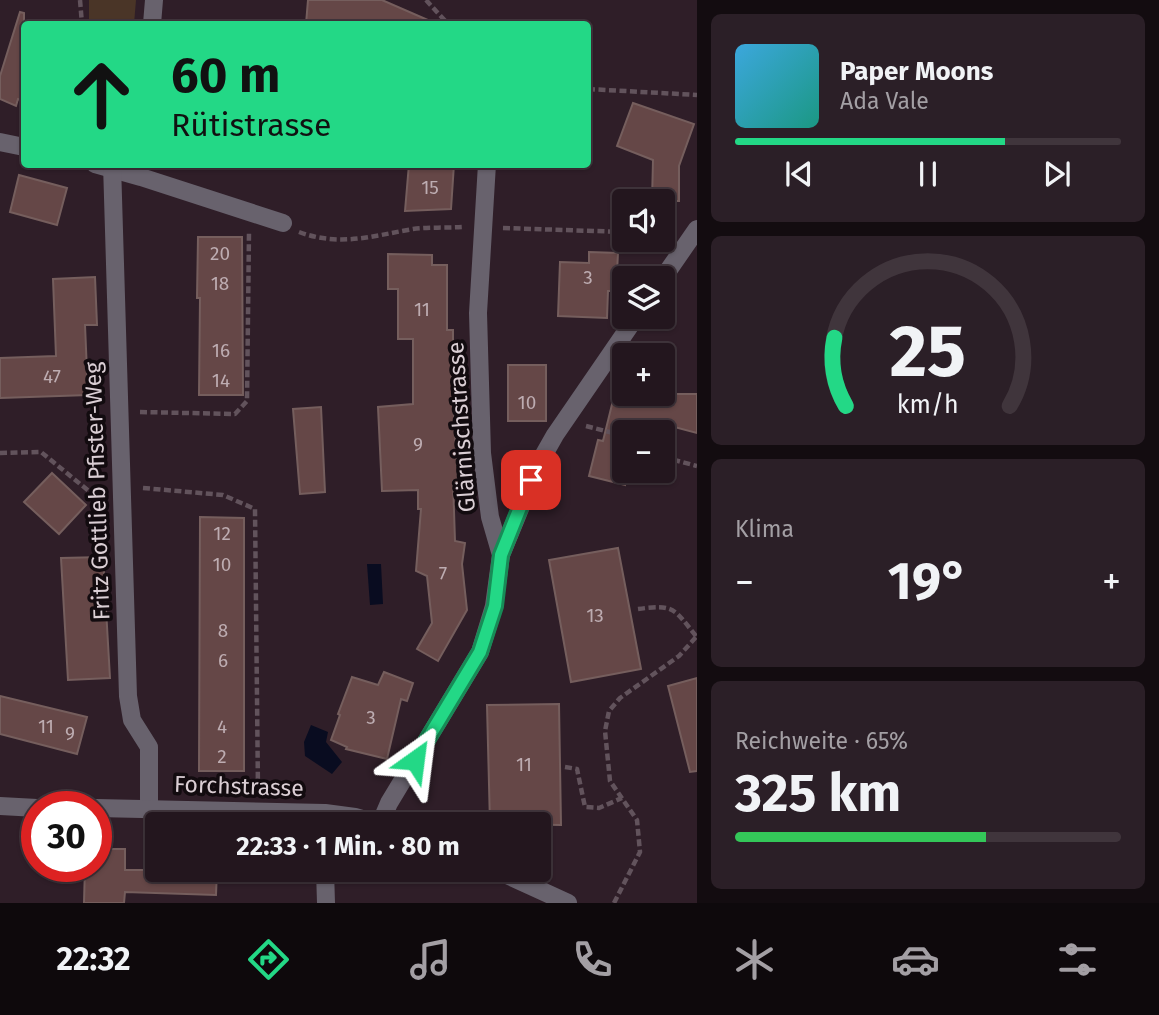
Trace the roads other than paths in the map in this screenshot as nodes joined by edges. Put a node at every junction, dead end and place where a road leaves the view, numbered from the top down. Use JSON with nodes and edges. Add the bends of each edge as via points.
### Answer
{"nodes":[{"id":1,"x":154,"y":0,"type":"edge"},
{"id":2,"x":152,"y":21,"type":"edge"},
{"id":3,"x":0,"y":142,"type":"edge"},
{"id":4,"x":21,"y":146,"type":"edge"},
{"id":5,"x":107,"y":168,"type":"edge"},
{"id":6,"x":121,"y":168,"type":"edge"},
{"id":7,"x":487,"y":168,"type":"edge"},
{"id":8,"x":142,"y":171,"type":"edge"},
{"id":9,"x":283,"y":223,"type":"road end"},
{"id":10,"x":697,"y":229,"type":"edge"},
{"id":11,"x":671,"y":266,"type":"edge"},
{"id":12,"x":628,"y":329,"type":"edge"},
{"id":13,"x":501,"y":555,"type":"junction"},
{"id":14,"x":0,"y":806,"type":"edge"},
{"id":15,"x":21,"y":807,"type":"edge"},
{"id":16,"x":112,"y":808,"type":"edge"},
{"id":17,"x":149,"y":808,"type":"junction"},
{"id":18,"x":275,"y":812,"type":"edge"},
{"id":19,"x":385,"y":812,"type":"edge"},
{"id":20,"x":325,"y":882,"type":"edge"},
{"id":21,"x":522,"y":882,"type":"edge"},
{"id":22,"x":323,"y":902,"type":"edge"},
{"id":23,"x":568,"y":903,"type":"edge"}],
"edges":[{"from":1,"to":2,"type":"street"},
{"from":3,"to":4,"type":"street"},
{"from":5,"to":17,"type":"street","name":"Fritz Gottlieb Pfister-Weg","via":[[128,695],[132,720],[149,747]]},
{"from":6,"to":8,"type":"street"},
{"from":7,"to":13,"type":"street","name":"Glärnischstrasse","via":[[478,313],[482,453],[490,517]]},
{"from":8,"to":9,"type":"street"},
{"from":10,"to":11,"type":"street"},
{"from":12,"to":13,"type":"street","via":[[538,465]]},
{"from":13,"to":19,"type":"street","name":"Glärnischstrasse","via":[[495,606],[480,652]]},
{"from":14,"to":15,"type":"street"},
{"from":16,"to":17,"type":"street","name":"Forchstrasse"},
{"from":17,"to":18,"type":"street","name":"Forchstrasse"},
{"from":20,"to":22,"type":"street"},
{"from":21,"to":23,"type":"street"}]}
